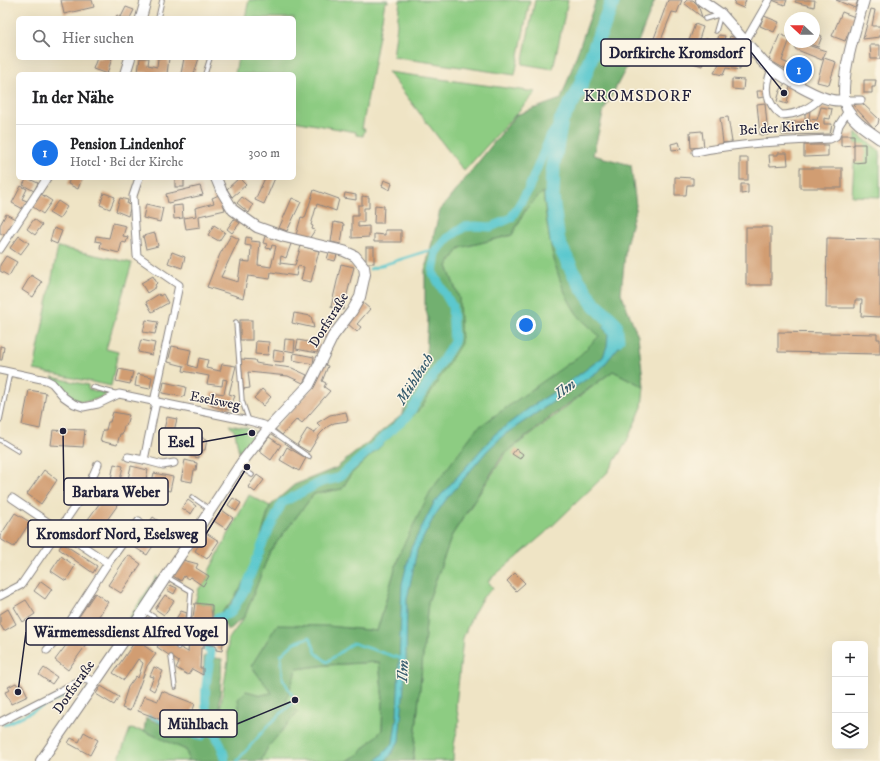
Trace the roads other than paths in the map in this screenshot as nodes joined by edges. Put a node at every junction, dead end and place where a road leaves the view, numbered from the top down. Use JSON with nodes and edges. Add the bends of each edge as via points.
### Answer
{"nodes":[{"id":1,"x":146,"y":0,"type":"edge"},
{"id":2,"x":162,"y":0,"type":"edge"},
{"id":3,"x":701,"y":0,"type":"edge"},
{"id":4,"x":770,"y":0,"type":"edge"},
{"id":5,"x":864,"y":0,"type":"edge"},
{"id":6,"x":721,"y":14,"type":"junction"},
{"id":7,"x":142,"y":16,"type":"edge"},
{"id":8,"x":158,"y":16,"type":"edge"},
{"id":9,"x":704,"y":19,"type":"dead end"},
{"id":10,"x":716,"y":31,"type":"dead end"},
{"id":11,"x":746,"y":40,"type":"junction"},
{"id":12,"x":129,"y":60,"type":"edge"},
{"id":13,"x":209,"y":60,"type":"edge"},
{"id":14,"x":772,"y":70,"type":"junction"},
{"id":15,"x":126,"y":72,"type":"edge"},
{"id":16,"x":206,"y":72,"type":"edge"},
{"id":17,"x":821,"y":97,"type":"junction"},
{"id":18,"x":843,"y":100,"type":"junction"},
{"id":19,"x":862,"y":100,"type":"dead end"},
{"id":20,"x":848,"y":111,"type":"junction"},
{"id":21,"x":880,"y":139,"type":"edge"},
{"id":22,"x":696,"y":152,"type":"dead end"},
{"id":23,"x":46,"y":180,"type":"edge"},
{"id":24,"x":138,"y":180,"type":"edge"},
{"id":25,"x":217,"y":180,"type":"edge"},
{"id":26,"x":0,"y":249,"type":"edge"},
{"id":27,"x":236,"y":322,"type":"dead end"},
{"id":28,"x":0,"y":370,"type":"edge"},
{"id":29,"x":10,"y":372,"type":"junction"},
{"id":30,"x":92,"y":387,"type":"dead end"},
{"id":31,"x":118,"y":394,"type":"junction"},
{"id":32,"x":155,"y":402,"type":"junction"},
{"id":33,"x":0,"y":420,"type":"edge"},
{"id":34,"x":249,"y":421,"type":"junction"},
{"id":35,"x":268,"y":429,"type":"junction"},
{"id":36,"x":0,"y":440,"type":"edge"},
{"id":37,"x":18,"y":451,"type":"dead end"},
{"id":38,"x":309,"y":457,"type":"dead end"},
{"id":39,"x":128,"y":458,"type":"dead end"},
{"id":40,"x":144,"y":460,"type":"junction"},
{"id":41,"x":174,"y":463,"type":"dead end"},
{"id":42,"x":98,"y":464,"type":"dead end"},
{"id":43,"x":239,"y":466,"type":"junction"},
{"id":44,"x":252,"y":475,"type":"dead end"},
{"id":45,"x":192,"y":497,"type":"dead end"},
{"id":46,"x":12,"y":498,"type":"dead end"},
{"id":47,"x":210,"y":510,"type":"junction"},
{"id":48,"x":139,"y":521,"type":"dead end"},
{"id":49,"x":60,"y":529,"type":"junction"},
{"id":50,"x":108,"y":563,"type":"junction"},
{"id":51,"x":166,"y":577,"type":"junction"},
{"id":52,"x":0,"y":596,"type":"edge"},
{"id":53,"x":144,"y":611,"type":"junction"},
{"id":54,"x":163,"y":624,"type":"dead end"},
{"id":55,"x":129,"y":633,"type":"junction"},
{"id":56,"x":139,"y":640,"type":"dead end"},
{"id":57,"x":178,"y":647,"type":"dead end"},
{"id":58,"x":47,"y":650,"type":"dead end"},
{"id":59,"x":171,"y":657,"type":"dead end"},
{"id":60,"x":94,"y":682,"type":"junction"},
{"id":61,"x":175,"y":687,"type":"dead end"},
{"id":62,"x":0,"y":722,"type":"edge"},
{"id":63,"x":41,"y":761,"type":"edge"}],
"edges":[{"from":1,"to":7,"type":"street"},
{"from":2,"to":8,"type":"lane"},
{"from":3,"to":6,"type":"street","name":"Bei der Kirche"},
{"from":4,"to":11,"type":"street"},
{"from":5,"to":18,"type":"street","via":[[845,79]]},
{"from":6,"to":9,"type":"lane"},
{"from":6,"to":10,"type":"lane"},
{"from":6,"to":11,"type":"street","name":"Bei der Kirche"},
{"from":11,"to":14,"type":"street","name":"Bei der Kirche"},
{"from":12,"to":15,"type":"street"},
{"from":13,"to":16,"type":"lane"},
{"from":14,"to":17,"type":"street","name":"Bei der Kirche"},
{"from":14,"to":17,"type":"street","name":"Bei der Kirche","via":[[768,96],[772,108],[781,115],[798,112],[816,103]]},
{"from":17,"to":18,"type":"street","name":"Bei der Kirche","via":[[836,102]]},
{"from":18,"to":19,"type":"street"},
{"from":18,"to":20,"type":"street"},
{"from":20,"to":21,"type":"street"},
{"from":20,"to":22,"type":"street","name":"Bei der Kirche","via":[[839,125],[836,136],[830,139],[774,141],[724,146]]},
{"from":23,"to":26,"type":"street"},
{"from":24,"to":32,"type":"street","via":[[133,196],[137,256],[179,285]]},
{"from":25,"to":35,"type":"street","name":"Dorfstraße","via":[[233,210],[257,227],[344,251],[355,256],[364,266],[364,284],[352,312],[333,336],[309,385]]},
{"from":27,"to":34,"type":"lane","via":[[242,401]]},
{"from":28,"to":29,"type":"street"},
{"from":29,"to":31,"type":"street","via":[[46,380],[64,397],[83,407],[98,404]]},
{"from":29,"to":33,"type":"lane"},
{"from":30,"to":31,"type":"lane"},
{"from":31,"to":32,"type":"street","name":"Eselsweg"},
{"from":32,"to":34,"type":"street","name":"Eselsweg"},
{"from":32,"to":40,"type":"street"},
{"from":34,"to":35,"type":"street","name":"Eselsweg","via":[[264,425]]},
{"from":35,"to":38,"type":"lane"},
{"from":35,"to":43,"type":"street","name":"Dorfstraße"},
{"from":36,"to":37,"type":"lane"},
{"from":39,"to":40,"type":"street"},
{"from":40,"to":41,"type":"street","via":[[163,465]]},
{"from":42,"to":49,"type":"street","via":[[90,484]]},
{"from":43,"to":44,"type":"lane"},
{"from":43,"to":47,"type":"street","name":"Dorfstraße"},
{"from":45,"to":47,"type":"lane"},
{"from":46,"to":49,"type":"street"},
{"from":47,"to":51,"type":"street","name":"Dorfstraße"},
{"from":48,"to":50,"type":"street"},
{"from":49,"to":50,"type":"street"},
{"from":49,"to":52,"type":"street","via":[[21,585]]},
{"from":50,"to":58,"type":"street","via":[[60,637]]},
{"from":51,"to":53,"type":"street","name":"Dorfstraße"},
{"from":51,"to":57,"type":"lane","via":[[191,591],[189,617]]},
{"from":53,"to":54,"type":"lane"},
{"from":53,"to":55,"type":"street","name":"Dorfstraße"},
{"from":55,"to":56,"type":"lane"},
{"from":55,"to":60,"type":"street","name":"Dorfstraße"},
{"from":59,"to":61,"type":"lane"},
{"from":60,"to":62,"type":"street","via":[[86,678]]},
{"from":60,"to":63,"type":"street","name":"Dorfstraße"}]}
